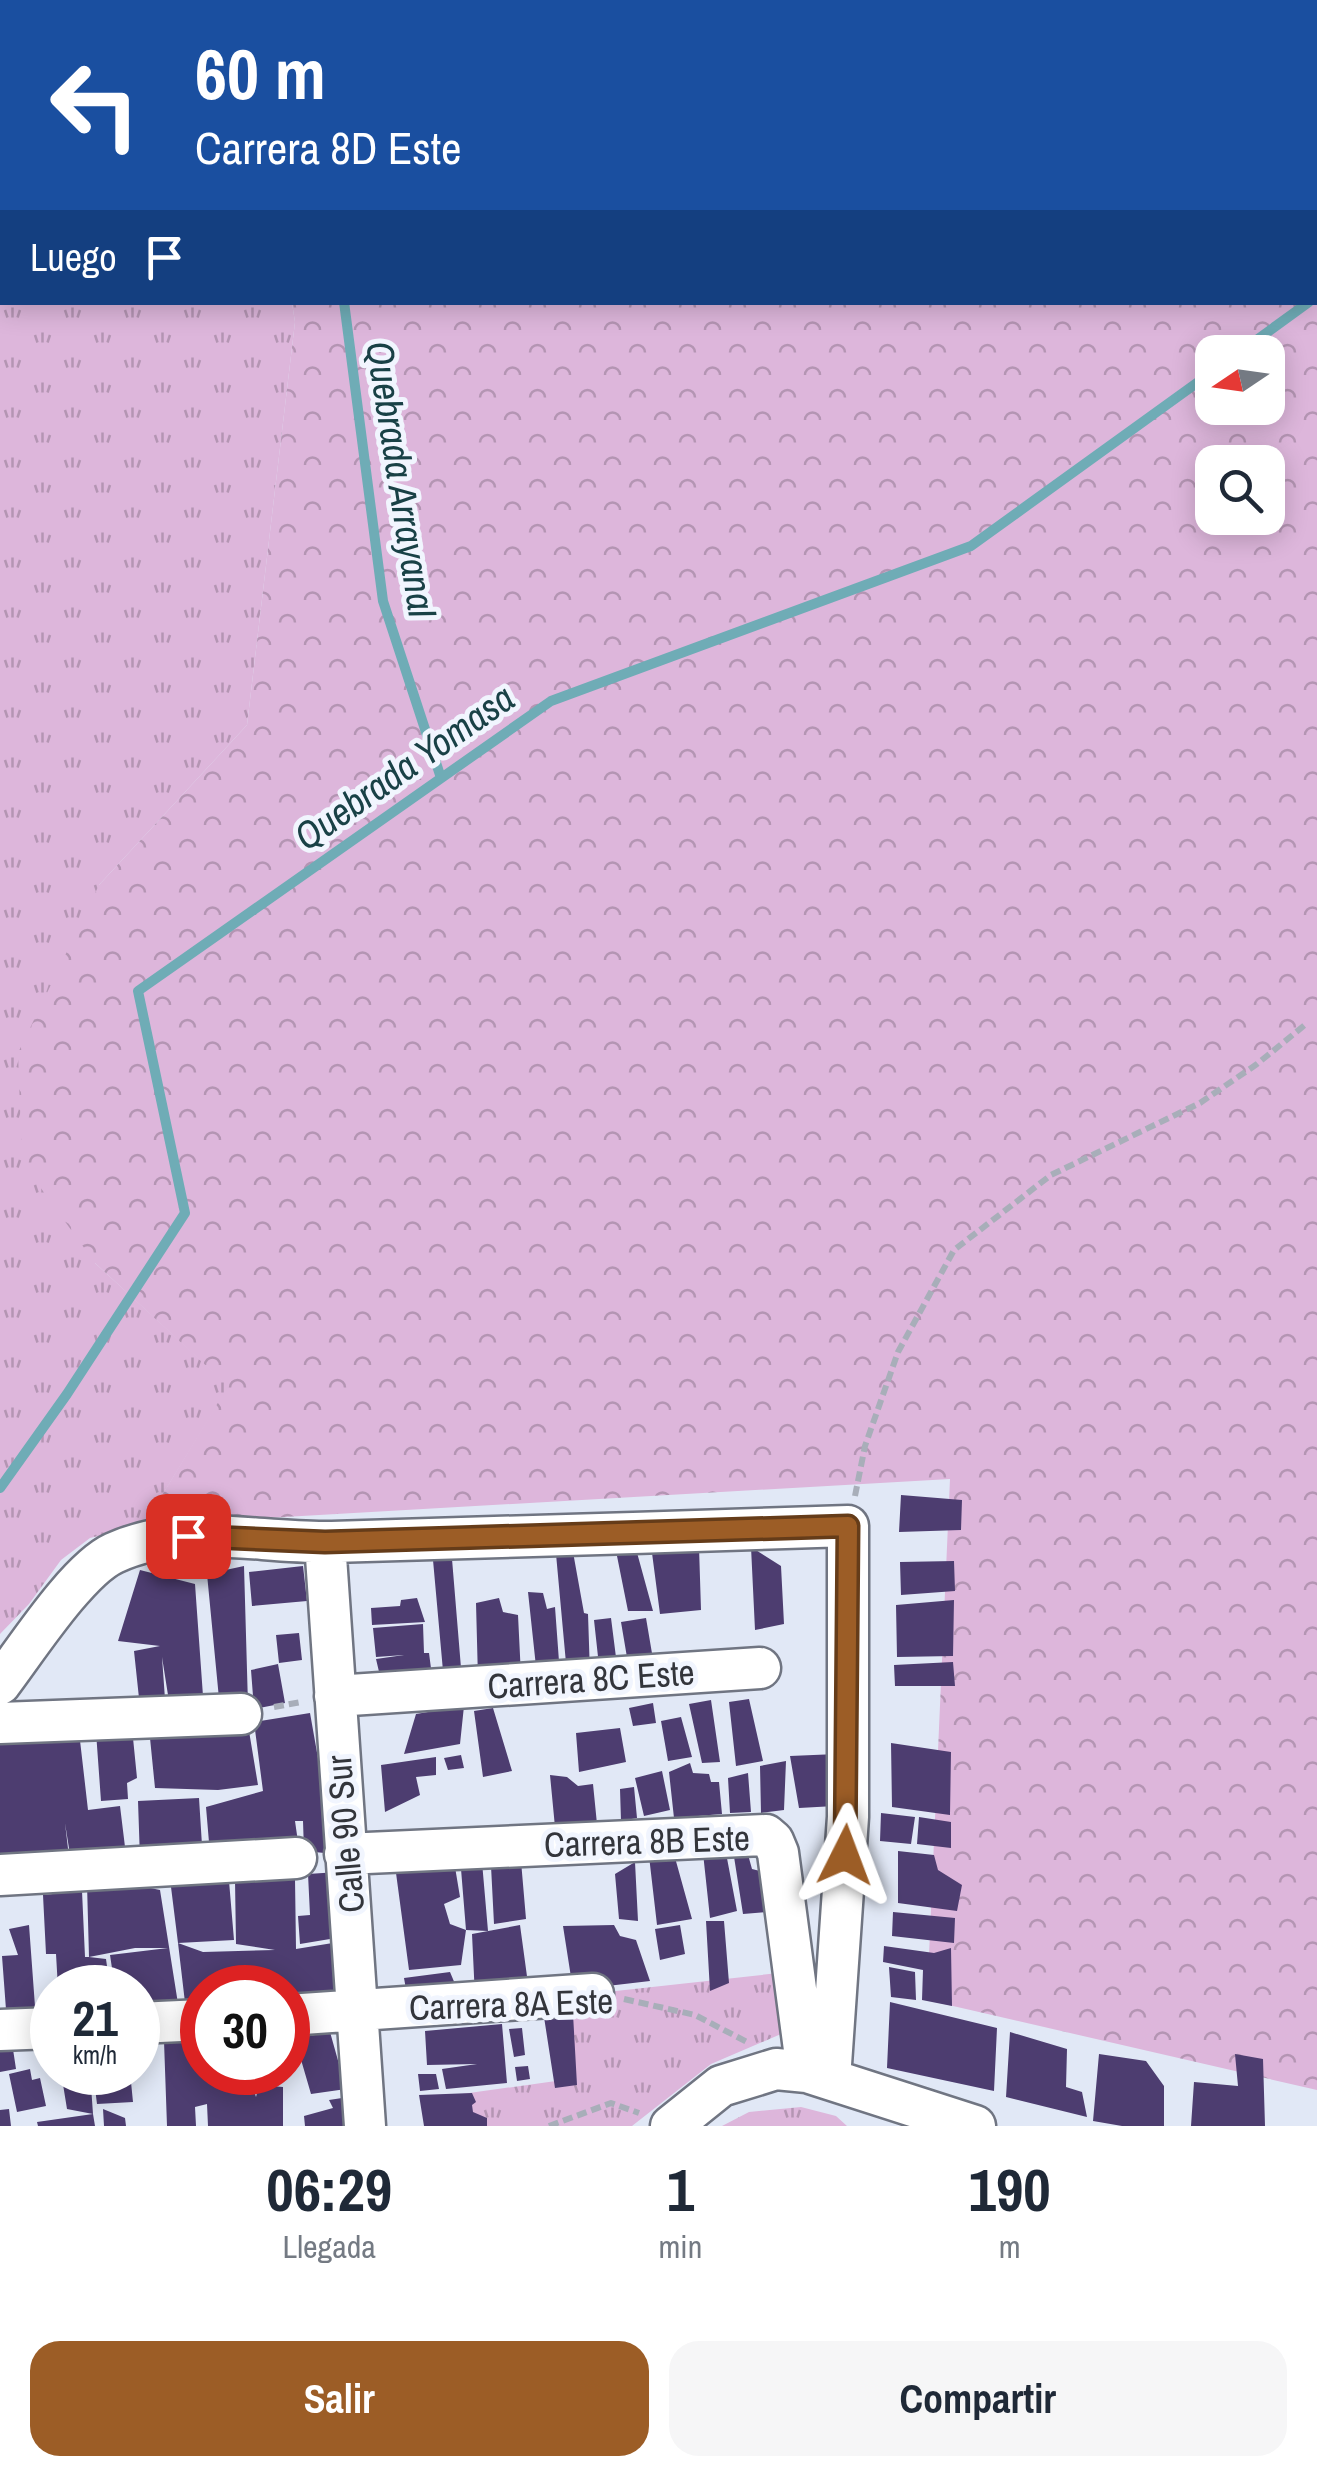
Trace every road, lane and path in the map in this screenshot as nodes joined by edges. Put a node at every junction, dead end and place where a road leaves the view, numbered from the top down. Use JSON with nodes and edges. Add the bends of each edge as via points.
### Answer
{"nodes":[{"id":1,"x":1306,"y":1024,"type":"dead end"},
{"id":2,"x":848,"y":1526,"type":"junction"},
{"id":3,"x":325,"y":1542,"type":"junction"},
{"id":4,"x":760,"y":1668,"type":"dead end"},
{"id":5,"x":0,"y":1684,"type":"edge"},
{"id":6,"x":335,"y":1696,"type":"junction"},
{"id":7,"x":240,"y":1714,"type":"dead end"},
{"id":8,"x":0,"y":1723,"type":"edge"},
{"id":9,"x":345,"y":1854,"type":"junction"},
{"id":10,"x":296,"y":1858,"type":"dead end"},
{"id":11,"x":0,"y":1874,"type":"edge"},
{"id":12,"x":593,"y":1994,"type":"joint"},
{"id":13,"x":358,"y":2010,"type":"junction"},
{"id":14,"x":310,"y":2013,"type":"edge"},
{"id":15,"x":30,"y":2029,"type":"edge"},
{"id":16,"x":0,"y":2030,"type":"edge"},
{"id":17,"x":804,"y":2073,"type":"junction"},
{"id":18,"x":890,"y":2112,"type":"edge"},
{"id":19,"x":672,"y":2125,"type":"edge"},
{"id":20,"x":365,"y":2126,"type":"edge"},
{"id":21,"x":549,"y":2126,"type":"edge"},
{"id":22,"x":975,"y":2126,"type":"edge"}],
"edges":[{"from":1,"to":2,"type":"path","via":[[1200,1103],[1051,1176],[954,1250],[898,1352],[865,1446]]},
{"from":2,"to":3,"type":"street"},
{"from":2,"to":17,"type":"street","via":[[848,1818]]},
{"from":3,"to":5,"type":"street","via":[[208,1535],[108,1555]]},
{"from":3,"to":6,"type":"street","name":"Calle 90 Sur"},
{"from":4,"to":6,"type":"street","name":"Carrera 8C Este"},
{"from":6,"to":9,"type":"street","name":"Calle 90 Sur"},
{"from":7,"to":8,"type":"street"},
{"from":9,"to":13,"type":"street","name":"Calle 90 Sur"},
{"from":9,"to":17,"type":"street","name":"Carrera 8B Este","via":[[766,1835],[778,1853]]},
{"from":10,"to":11,"type":"street"},
{"from":12,"to":13,"type":"street","name":"Carrera 8A Este"},
{"from":12,"to":17,"type":"path","name":"Carrera 8A Este","via":[[696,2016]]},
{"from":13,"to":14,"type":"street","name":"Carrera 8A Este"},
{"from":13,"to":20,"type":"street","name":"Calle 90 Sur"},
{"from":15,"to":16,"type":"street"},
{"from":17,"to":18,"type":"street"},
{"from":17,"to":19,"type":"street","via":[[721,2086]]},
{"from":18,"to":22,"type":"street"},
{"from":19,"to":21,"type":"path","via":[[612,2103]]}]}
